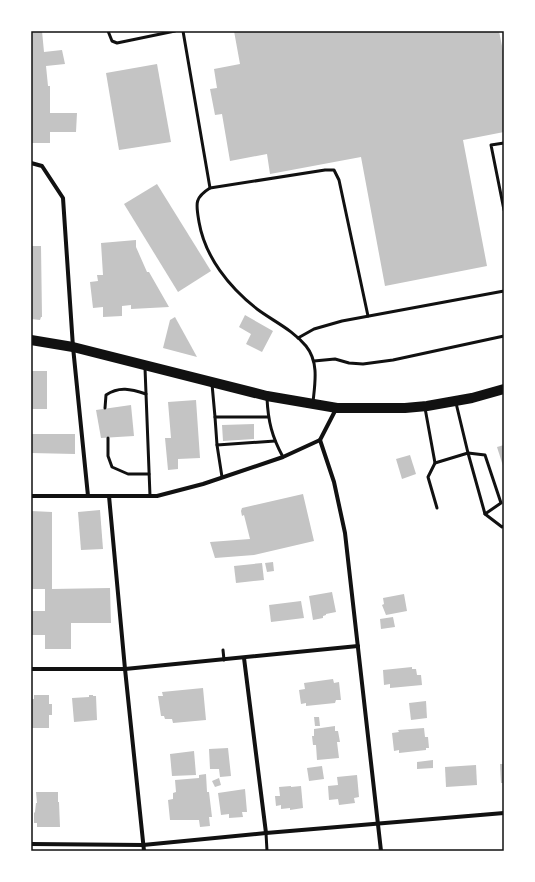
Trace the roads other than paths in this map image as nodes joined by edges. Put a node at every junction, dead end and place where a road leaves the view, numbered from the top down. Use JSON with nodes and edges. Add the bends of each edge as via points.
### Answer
{"nodes":[{"id":1,"x":108,"y":31,"type":"edge"},
{"id":2,"x":175,"y":31,"type":"edge"},
{"id":3,"x":183,"y":31,"type":"edge"},
{"id":4,"x":504,"y":143,"type":"edge"},
{"id":5,"x":31,"y":163,"type":"edge"},
{"id":6,"x":210,"y":188,"type":"junction"},
{"id":7,"x":504,"y":210,"type":"edge"},
{"id":8,"x":504,"y":291,"type":"edge"},
{"id":9,"x":368,"y":316,"type":"junction"},
{"id":10,"x":504,"y":336,"type":"edge"},
{"id":11,"x":298,"y":338,"type":"junction"},
{"id":12,"x":31,"y":340,"type":"edge"},
{"id":13,"x":73,"y":348,"type":"junction"},
{"id":14,"x":314,"y":361,"type":"junction"},
{"id":15,"x":145,"y":366,"type":"junction"},
{"id":16,"x":212,"y":382,"type":"junction"},
{"id":17,"x":504,"y":389,"type":"edge"},
{"id":18,"x":146,"y":394,"type":"junction"},
{"id":19,"x":267,"y":396,"type":"junction"},
{"id":20,"x":456,"y":401,"type":"junction"},
{"id":21,"x":312,"y":404,"type":"junction"},
{"id":22,"x":424,"y":407,"type":"junction"},
{"id":23,"x":104,"y":408,"type":"dead end"},
{"id":24,"x":337,"y":408,"type":"junction"},
{"id":25,"x":215,"y":417,"type":"junction"},
{"id":26,"x":268,"y":418,"type":"junction"},
{"id":27,"x":108,"y":438,"type":"dead end"},
{"id":28,"x":320,"y":440,"type":"junction"},
{"id":29,"x":275,"y":441,"type":"junction"},
{"id":30,"x":217,"y":445,"type":"junction"},
{"id":31,"x":468,"y":453,"type":"junction"},
{"id":32,"x":283,"y":457,"type":"junction"},
{"id":33,"x":435,"y":463,"type":"junction"},
{"id":34,"x":149,"y":474,"type":"junction"},
{"id":35,"x":222,"y":477,"type":"junction"},
{"id":36,"x":31,"y":496,"type":"edge"},
{"id":37,"x":88,"y":496,"type":"junction"},
{"id":38,"x":109,"y":496,"type":"junction"},
{"id":39,"x":150,"y":496,"type":"junction"},
{"id":40,"x":437,"y":508,"type":"dead end"},
{"id":41,"x":485,"y":514,"type":"junction"},
{"id":42,"x":503,"y":527,"type":"edge"},
{"id":43,"x":358,"y":646,"type":"junction"},
{"id":44,"x":223,"y":650,"type":"dead end"},
{"id":45,"x":244,"y":658,"type":"junction"},
{"id":46,"x":224,"y":660,"type":"junction"},
{"id":47,"x":124,"y":668,"type":"junction"},
{"id":48,"x":31,"y":669,"type":"edge"},
{"id":49,"x":504,"y":813,"type":"edge"},
{"id":50,"x":378,"y":824,"type":"junction"},
{"id":51,"x":266,"y":833,"type":"junction"},
{"id":52,"x":31,"y":844,"type":"edge"},
{"id":53,"x":143,"y":846,"type":"junction"},
{"id":54,"x":144,"y":851,"type":"edge"},
{"id":55,"x":267,"y":851,"type":"edge"},
{"id":56,"x":381,"y":851,"type":"edge"}],
"edges":[{"from":1,"to":2,"type":"lane","via":[[112,41],[117,43]]},
{"from":3,"to":6,"type":"lane"},
{"from":4,"to":7,"type":"lane","via":[[491,146]]},
{"from":5,"to":13,"type":"street","via":[[42,166],[63,198]]},
{"from":6,"to":9,"type":"lane","via":[[334,170],[340,184]]},
{"from":6,"to":11,"type":"lane","via":[[198,197],[197,206],[201,234],[210,255],[241,295]]},
{"from":8,"to":9,"type":"lane"},
{"from":9,"to":11,"type":"lane","via":[[314,329]]},
{"from":10,"to":14,"type":"lane","via":[[363,364],[335,359]]},
{"from":11,"to":14,"type":"lane"},
{"from":12,"to":13,"type":"main road"},
{"from":13,"to":15,"type":"main road"},
{"from":13,"to":37,"type":"street"},
{"from":14,"to":21,"type":"lane","via":[[316,378]]},
{"from":15,"to":16,"type":"main road"},
{"from":15,"to":18,"type":"lane"},
{"from":16,"to":19,"type":"main road"},
{"from":16,"to":25,"type":"lane"},
{"from":17,"to":20,"type":"main road"},
{"from":18,"to":23,"type":"lane","via":[[129,388],[113,390],[106,395]]},
{"from":18,"to":34,"type":"lane"},
{"from":19,"to":21,"type":"main road"},
{"from":19,"to":26,"type":"lane"},
{"from":20,"to":22,"type":"main road"},
{"from":20,"to":31,"type":"lane"},
{"from":21,"to":24,"type":"main road"},
{"from":22,"to":24,"type":"main road"},
{"from":22,"to":33,"type":"lane"},
{"from":24,"to":28,"type":"street"},
{"from":25,"to":26,"type":"lane"},
{"from":25,"to":30,"type":"lane"},
{"from":26,"to":29,"type":"lane"},
{"from":27,"to":34,"type":"lane","via":[[108,456],[112,467],[128,474]]},
{"from":28,"to":32,"type":"street"},
{"from":28,"to":43,"type":"street","via":[[334,482],[345,533]]},
{"from":29,"to":30,"type":"lane"},
{"from":29,"to":32,"type":"lane"},
{"from":30,"to":35,"type":"lane"},
{"from":31,"to":33,"type":"lane"},
{"from":31,"to":41,"type":"lane"},
{"from":31,"to":41,"type":"lane","via":[[485,455],[501,503]]},
{"from":32,"to":35,"type":"street"},
{"from":33,"to":40,"type":"lane","via":[[428,477]]},
{"from":34,"to":39,"type":"lane"},
{"from":35,"to":39,"type":"street"},
{"from":36,"to":37,"type":"street"},
{"from":37,"to":38,"type":"street"},
{"from":38,"to":39,"type":"street"},
{"from":38,"to":47,"type":"street"},
{"from":41,"to":42,"type":"lane"},
{"from":43,"to":45,"type":"street"},
{"from":43,"to":50,"type":"street"},
{"from":44,"to":46,"type":"lane"},
{"from":45,"to":46,"type":"street"},
{"from":45,"to":51,"type":"street"},
{"from":46,"to":47,"type":"street"},
{"from":47,"to":48,"type":"street"},
{"from":47,"to":53,"type":"street"},
{"from":49,"to":50,"type":"street"},
{"from":50,"to":51,"type":"street"},
{"from":50,"to":56,"type":"street"},
{"from":51,"to":53,"type":"street"},
{"from":51,"to":55,"type":"lane"},
{"from":52,"to":53,"type":"street"},
{"from":53,"to":54,"type":"street"}]}
